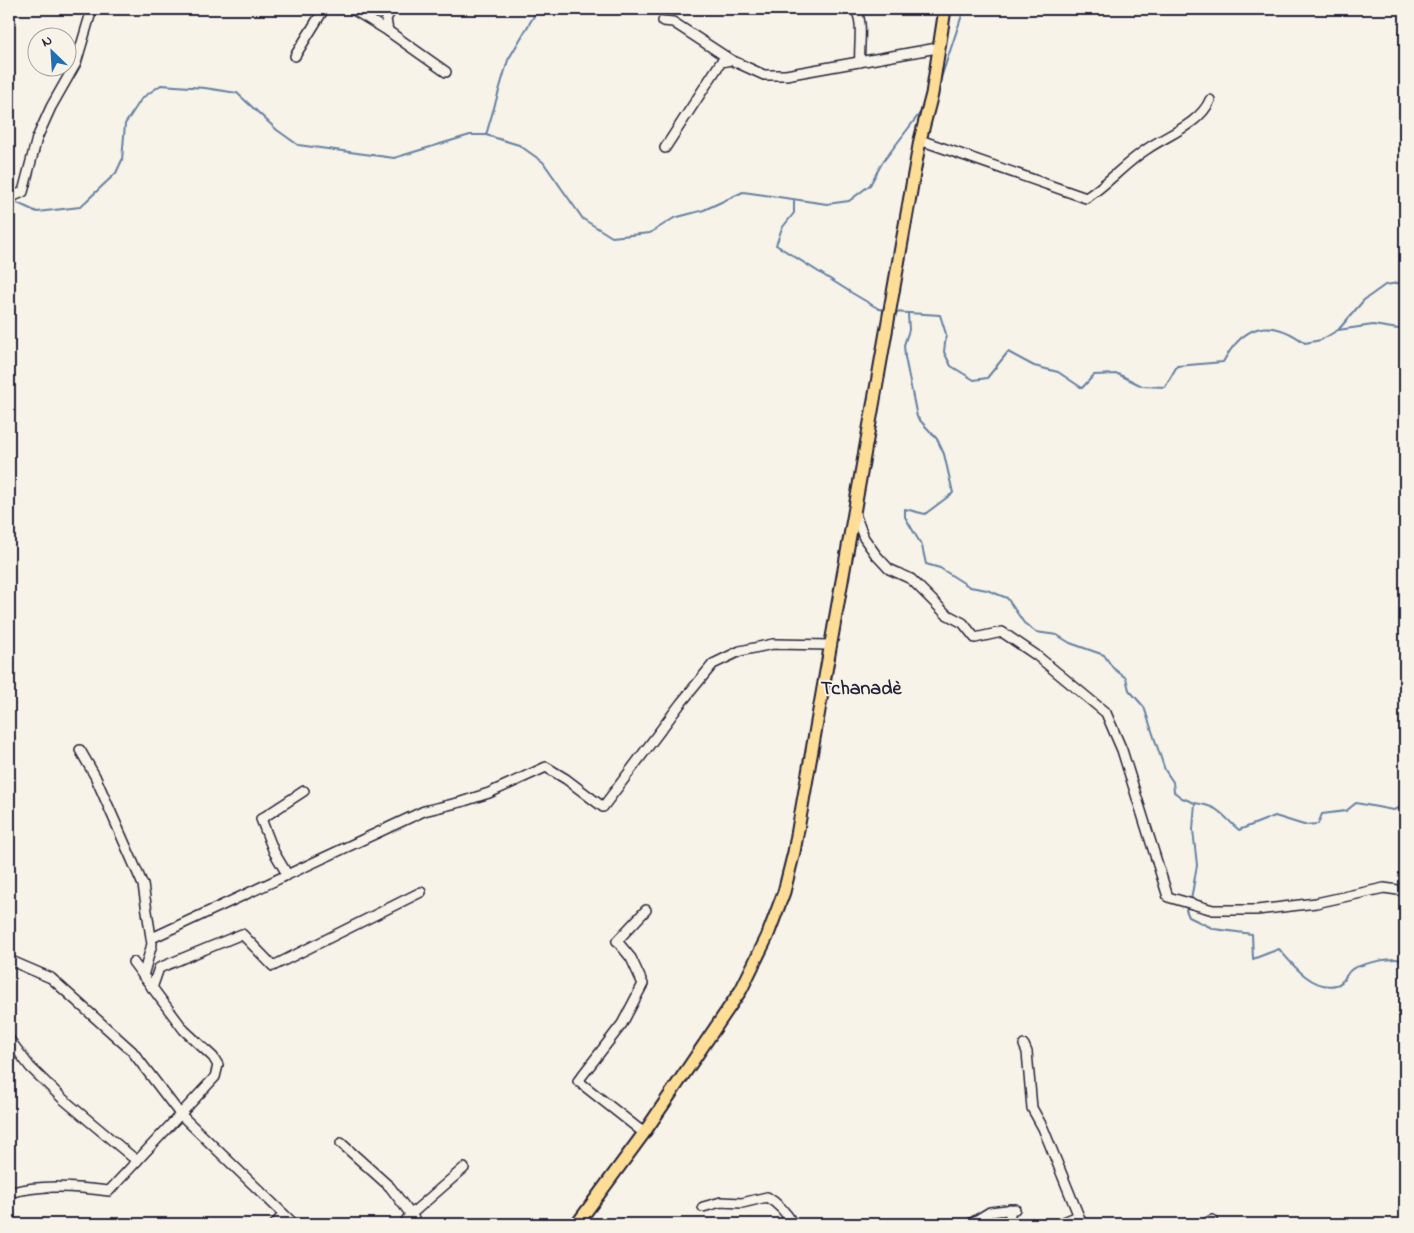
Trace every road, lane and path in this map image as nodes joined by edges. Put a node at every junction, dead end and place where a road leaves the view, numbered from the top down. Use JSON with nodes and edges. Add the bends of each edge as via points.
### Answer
{"nodes":[{"id":1,"x":92,"y":9,"type":"edge"},
{"id":2,"x":324,"y":9,"type":"edge"},
{"id":3,"x":352,"y":9,"type":"edge"},
{"id":4,"x":392,"y":9,"type":"edge"},
{"id":5,"x":854,"y":9,"type":"edge"},
{"id":6,"x":945,"y":9,"type":"edge"},
{"id":7,"x":663,"y":21,"type":"dead end"},
{"id":8,"x":388,"y":31,"type":"junction"},
{"id":9,"x":937,"y":48,"type":"junction"},
{"id":10,"x":295,"y":56,"type":"dead end"},
{"id":11,"x":731,"y":60,"type":"junction"},
{"id":12,"x":860,"y":62,"type":"junction"},
{"id":13,"x":446,"y":72,"type":"dead end"},
{"id":14,"x":1210,"y":100,"type":"dead end"},
{"id":15,"x":920,"y":140,"type":"junction"},
{"id":16,"x":665,"y":148,"type":"dead end"},
{"id":17,"x":9,"y":198,"type":"edge"},
{"id":18,"x":855,"y":514,"type":"junction"},
{"id":19,"x":832,"y":645,"type":"junction"},
{"id":20,"x":80,"y":750,"type":"dead end"},
{"id":21,"x":304,"y":791,"type":"dead end"},
{"id":22,"x":287,"y":874,"type":"junction"},
{"id":23,"x":1405,"y":891,"type":"edge"},
{"id":24,"x":421,"y":892,"type":"dead end"},
{"id":25,"x":646,"y":910,"type":"dead end"},
{"id":26,"x":152,"y":938,"type":"junction"},
{"id":27,"x":9,"y":960,"type":"edge"},
{"id":28,"x":133,"y":962,"type":"dead end"},
{"id":29,"x":143,"y":976,"type":"junction"},
{"id":30,"x":152,"y":988,"type":"junction"},
{"id":31,"x":9,"y":1039,"type":"edge"},
{"id":32,"x":1024,"y":1045,"type":"dead end"},
{"id":33,"x":180,"y":1114,"type":"junction"},
{"id":34,"x":644,"y":1133,"type":"junction"},
{"id":35,"x":341,"y":1143,"type":"dead end"},
{"id":36,"x":137,"y":1161,"type":"junction"},
{"id":37,"x":464,"y":1168,"type":"dead end"},
{"id":38,"x":9,"y":1193,"type":"edge"},
{"id":39,"x":703,"y":1207,"type":"dead end"},
{"id":40,"x":283,"y":1215,"type":"junction"},
{"id":41,"x":410,"y":1216,"type":"junction"},
{"id":42,"x":1080,"y":1220,"type":"edge"},
{"id":43,"x":275,"y":1224,"type":"edge"},
{"id":44,"x":294,"y":1224,"type":"edge"},
{"id":45,"x":404,"y":1224,"type":"edge"},
{"id":46,"x":418,"y":1224,"type":"edge"},
{"id":47,"x":577,"y":1224,"type":"edge"},
{"id":48,"x":793,"y":1224,"type":"edge"},
{"id":49,"x":970,"y":1224,"type":"edge"},
{"id":50,"x":1010,"y":1224,"type":"edge"},
{"id":51,"x":1058,"y":1224,"type":"edge"}],
"edges":[{"from":1,"to":17,"type":"street","via":[[76,63],[37,138],[23,192]]},
{"from":2,"to":10,"type":"street"},
{"from":3,"to":8,"type":"street"},
{"from":4,"to":8,"type":"street","via":[[386,19]]},
{"from":5,"to":12,"type":"street","via":[[860,20]]},
{"from":6,"to":9,"type":"main road"},
{"from":7,"to":11,"type":"street","via":[[673,22]]},
{"from":8,"to":13,"type":"street"},
{"from":9,"to":12,"type":"street"},
{"from":9,"to":15,"type":"main road","via":[[932,94]]},
{"from":11,"to":12,"type":"street","via":[[764,75],[786,75]]},
{"from":11,"to":16,"type":"street","via":[[721,62]]},
{"from":14,"to":15,"type":"street","via":[[1206,110],[1146,149],[1086,198]]},
{"from":15,"to":18,"type":"main road"},
{"from":18,"to":19,"type":"main road"},
{"from":18,"to":23,"type":"street","via":[[864,538],[876,556],[889,569],[911,579],[975,638],[1002,632],[1036,655],[1106,713],[1122,750],[1168,897],[1214,910],[1257,910],[1316,903],[1384,888]]},
{"from":19,"to":22,"type":"street","via":[[773,644],[740,651],[714,664],[603,807],[546,767],[489,793],[424,811]]},
{"from":19,"to":34,"type":"main road","via":[[794,852],[773,922],[741,990]]},
{"from":20,"to":26,"type":"street","via":[[95,776],[143,885]]},
{"from":21,"to":22,"type":"street","via":[[261,818],[274,852]]},
{"from":22,"to":26,"type":"street"},
{"from":24,"to":30,"type":"street","via":[[273,966],[242,934],[160,968]]},
{"from":25,"to":34,"type":"street","via":[[617,941],[631,958],[643,984],[622,1024],[578,1082]]},
{"from":26,"to":29,"type":"street"},
{"from":27,"to":33,"type":"street","via":[[51,978],[132,1051]]},
{"from":28,"to":29,"type":"street"},
{"from":29,"to":30,"type":"street"},
{"from":30,"to":33,"type":"street","via":[[184,1030],[218,1065],[215,1077]]},
{"from":31,"to":36,"type":"street","via":[[30,1067],[63,1099]]},
{"from":32,"to":42,"type":"street","via":[[1032,1108]]},
{"from":33,"to":36,"type":"street"},
{"from":33,"to":40,"type":"street"},
{"from":34,"to":47,"type":"main road"},
{"from":35,"to":41,"type":"street","via":[[390,1187]]},
{"from":36,"to":38,"type":"street","via":[[109,1191],[68,1188],[22,1189]]},
{"from":37,"to":41,"type":"street"},
{"from":39,"to":48,"type":"street","via":[[767,1197],[776,1202]]},
{"from":40,"to":43,"type":"street"},
{"from":40,"to":44,"type":"street"},
{"from":41,"to":45,"type":"street"},
{"from":41,"to":46,"type":"street"},
{"from":42,"to":51,"type":"street"},
{"from":49,"to":50,"type":"street","via":[[990,1212],[1012,1209]]}]}
